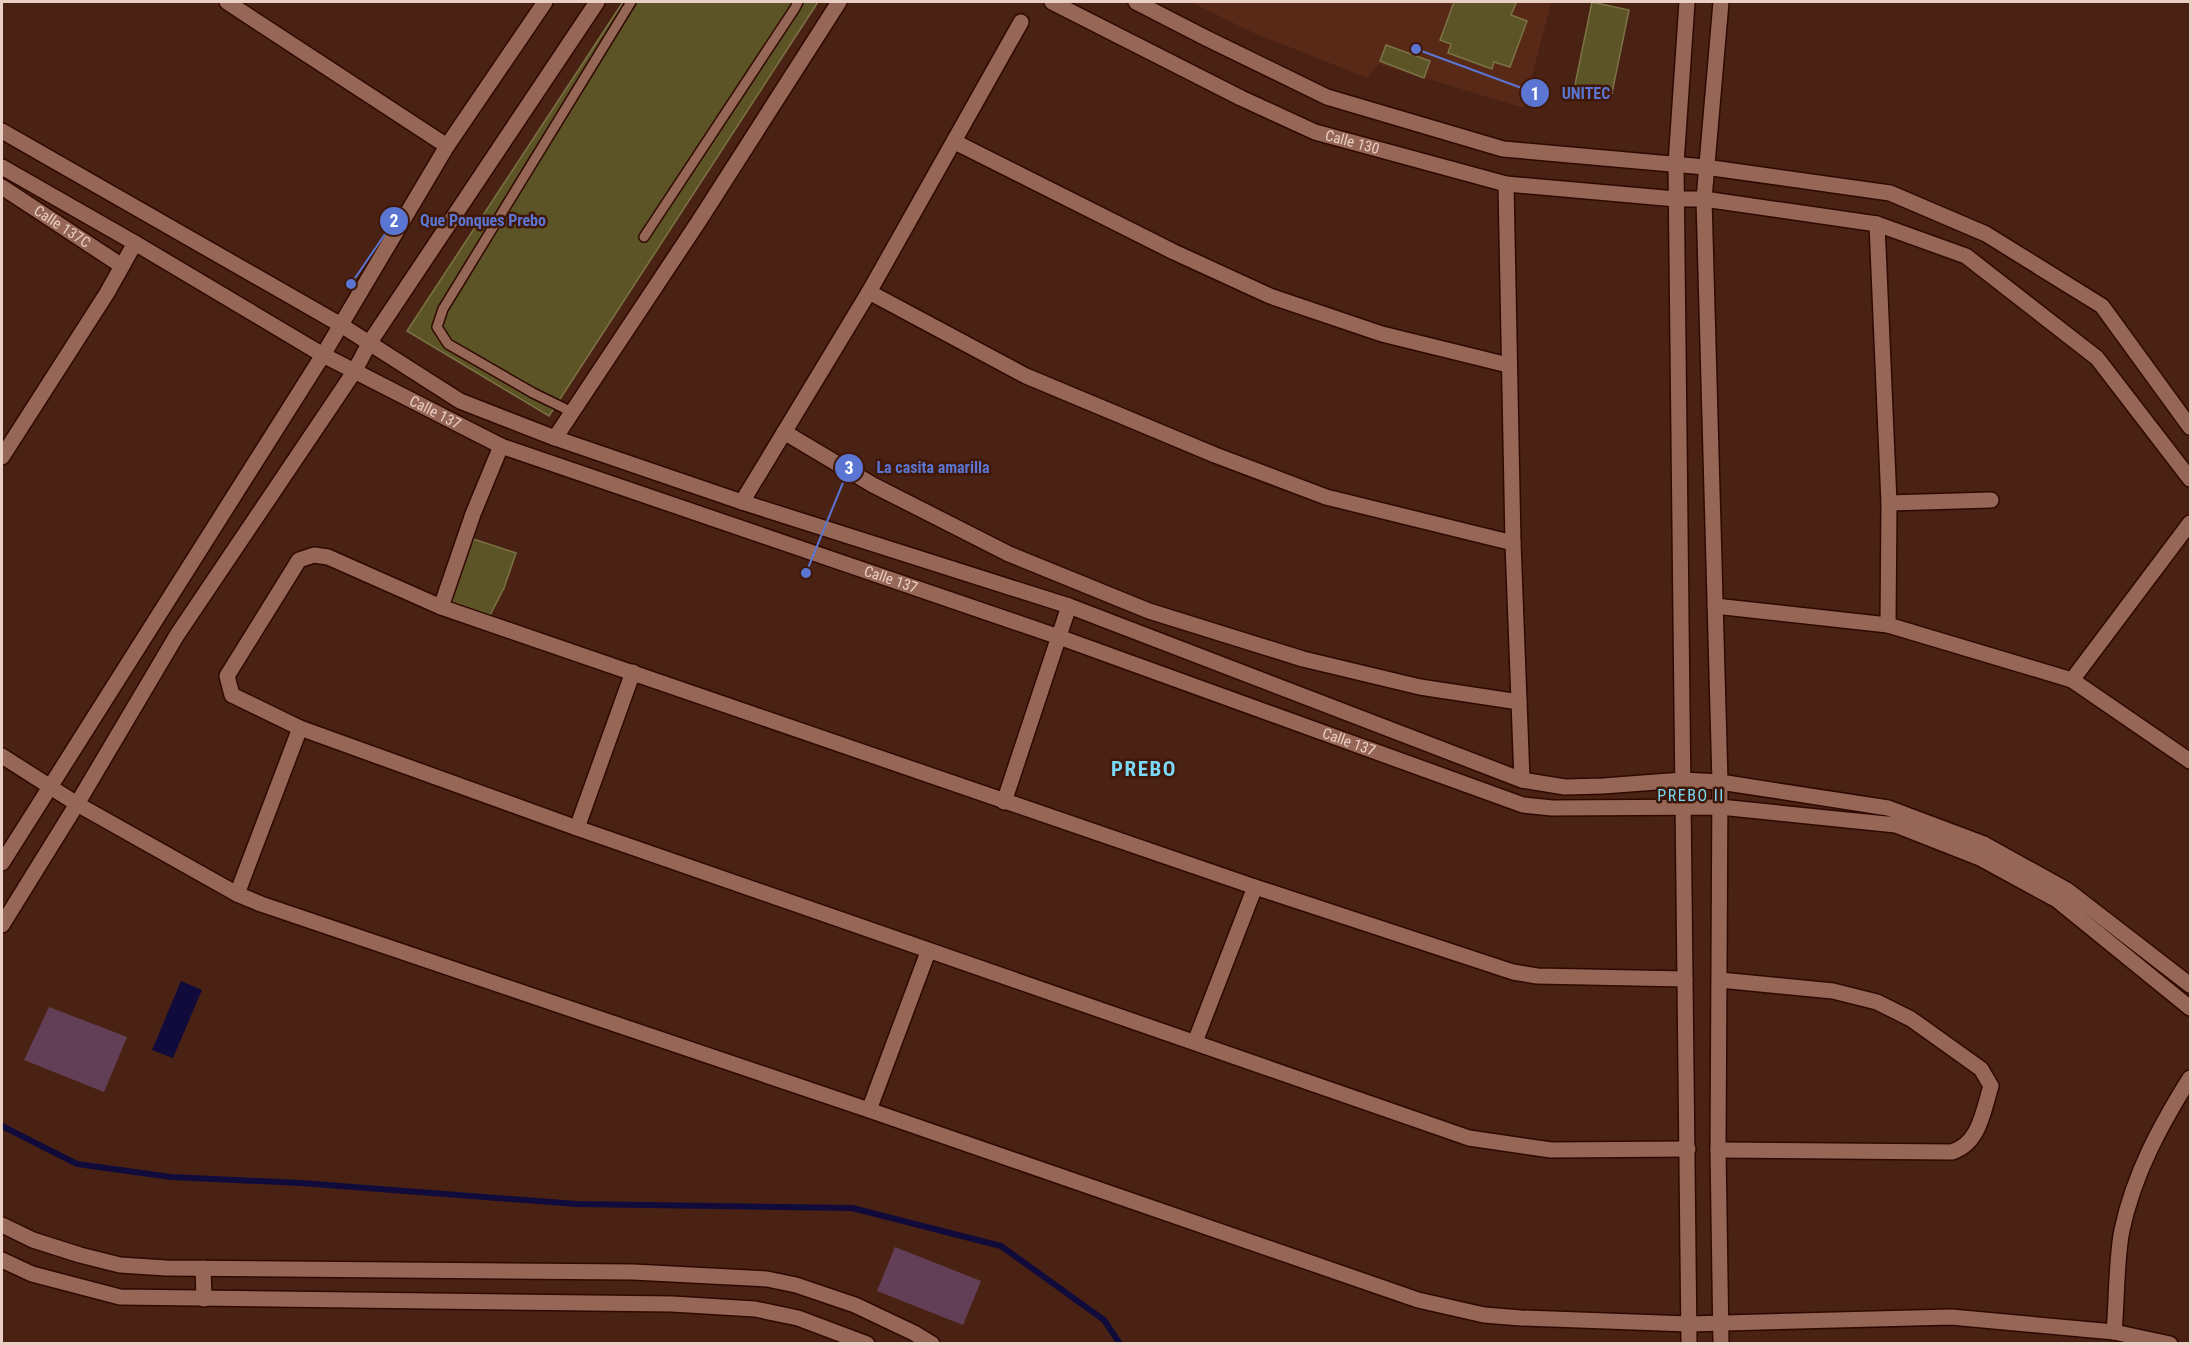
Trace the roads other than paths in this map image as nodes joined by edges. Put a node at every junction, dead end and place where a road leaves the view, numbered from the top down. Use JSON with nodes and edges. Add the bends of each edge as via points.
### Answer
{"nodes":[{"id":1,"x":227,"y":2,"type":"edge"},
{"id":2,"x":545,"y":2,"type":"edge"},
{"id":3,"x":597,"y":2,"type":"edge"},
{"id":4,"x":631,"y":2,"type":"edge"},
{"id":5,"x":798,"y":2,"type":"edge"},
{"id":6,"x":839,"y":2,"type":"edge"},
{"id":7,"x":1052,"y":2,"type":"edge"},
{"id":8,"x":1136,"y":2,"type":"edge"},
{"id":9,"x":1687,"y":2,"type":"edge"},
{"id":10,"x":1720,"y":2,"type":"edge"},
{"id":11,"x":1021,"y":22,"type":"dead end"},
{"id":12,"x":2,"y":131,"type":"edge"},
{"id":13,"x":955,"y":142,"type":"junction"},
{"id":14,"x":447,"y":146,"type":"junction"},
{"id":15,"x":1676,"y":164,"type":"junction"},
{"id":16,"x":2,"y":167,"type":"edge"},
{"id":17,"x":1706,"y":167,"type":"junction"},
{"id":18,"x":1506,"y":184,"type":"junction"},
{"id":19,"x":2,"y":187,"type":"edge"},
{"id":20,"x":1676,"y":199,"type":"junction"},
{"id":21,"x":1704,"y":199,"type":"junction"},
{"id":22,"x":1877,"y":224,"type":"junction"},
{"id":23,"x":644,"y":237,"type":"dead end"},
{"id":24,"x":135,"y":243,"type":"junction"},
{"id":25,"x":122,"y":266,"type":"junction"},
{"id":26,"x":869,"y":292,"type":"junction"},
{"id":27,"x":341,"y":325,"type":"junction"},
{"id":28,"x":370,"y":342,"type":"junction"},
{"id":29,"x":323,"y":355,"type":"junction"},
{"id":30,"x":1508,"y":365,"type":"junction"},
{"id":31,"x":354,"y":372,"type":"junction"},
{"id":32,"x":572,"y":412,"type":"junction"},
{"id":33,"x":2190,"y":427,"type":"edge"},
{"id":34,"x":784,"y":432,"type":"junction"},
{"id":35,"x":555,"y":438,"type":"junction"},
{"id":36,"x":501,"y":446,"type":"junction"},
{"id":37,"x":2,"y":454,"type":"edge"},
{"id":38,"x":2190,"y":479,"type":"edge"},
{"id":39,"x":1991,"y":500,"type":"dead end"},
{"id":40,"x":742,"y":502,"type":"junction"},
{"id":41,"x":1889,"y":502,"type":"junction"},
{"id":42,"x":2190,"y":524,"type":"edge"},
{"id":43,"x":1513,"y":543,"type":"junction"},
{"id":44,"x":1069,"y":606,"type":"junction"},
{"id":45,"x":1715,"y":606,"type":"junction"},
{"id":46,"x":441,"y":607,"type":"junction"},
{"id":47,"x":1888,"y":625,"type":"junction"},
{"id":48,"x":1059,"y":637,"type":"junction"},
{"id":49,"x":633,"y":672,"type":"junction"},
{"id":50,"x":2072,"y":680,"type":"junction"},
{"id":51,"x":1519,"y":702,"type":"junction"},
{"id":52,"x":300,"y":728,"type":"junction"},
{"id":53,"x":2,"y":756,"type":"edge"},
{"id":54,"x":2190,"y":761,"type":"edge"},
{"id":55,"x":1522,"y":780,"type":"junction"},
{"id":56,"x":1683,"y":780,"type":"junction"},
{"id":57,"x":1720,"y":782,"type":"junction"},
{"id":58,"x":51,"y":787,"type":"junction"},
{"id":59,"x":1004,"y":801,"type":"junction"},
{"id":60,"x":77,"y":804,"type":"junction"},
{"id":61,"x":1683,"y":807,"type":"junction"},
{"id":62,"x":1720,"y":807,"type":"junction"},
{"id":63,"x":577,"y":828,"type":"junction"},
{"id":64,"x":2,"y":863,"type":"edge"},
{"id":65,"x":1255,"y":887,"type":"junction"},
{"id":66,"x":237,"y":894,"type":"junction"},
{"id":67,"x":2,"y":926,"type":"edge"},
{"id":68,"x":928,"y":951,"type":"junction"},
{"id":69,"x":1685,"y":979,"type":"junction"},
{"id":70,"x":1720,"y":980,"type":"junction"},
{"id":71,"x":2190,"y":985,"type":"edge"},
{"id":72,"x":2190,"y":1008,"type":"edge"},
{"id":73,"x":1195,"y":1042,"type":"junction"},
{"id":74,"x":2190,"y":1078,"type":"edge"},
{"id":75,"x":869,"y":1110,"type":"junction"},
{"id":76,"x":1688,"y":1149,"type":"junction"},
{"id":77,"x":1719,"y":1150,"type":"junction"},
{"id":78,"x":2,"y":1225,"type":"edge"},
{"id":79,"x":2,"y":1260,"type":"edge"},
{"id":80,"x":203,"y":1268,"type":"junction"},
{"id":81,"x":204,"y":1299,"type":"junction"},
{"id":82,"x":1720,"y":1323,"type":"junction"},
{"id":83,"x":1689,"y":1324,"type":"junction"},
{"id":84,"x":2114,"y":1332,"type":"junction"},
{"id":85,"x":867,"y":1344,"type":"edge"},
{"id":86,"x":932,"y":1344,"type":"edge"},
{"id":87,"x":1689,"y":1344,"type":"edge"},
{"id":88,"x":1721,"y":1344,"type":"edge"},
{"id":89,"x":2170,"y":1344,"type":"edge"}],
"edges":[{"from":1,"to":14,"type":"street"},
{"from":2,"to":14,"type":"street"},
{"from":3,"to":28,"type":"street"},
{"from":4,"to":32,"type":"lane","via":[[444,309],[438,327],[448,344]]},
{"from":5,"to":23,"type":"lane"},
{"from":6,"to":32,"type":"street"},
{"from":7,"to":18,"type":"street","name":"Calle 130","via":[[1315,132]]},
{"from":8,"to":15,"type":"street","via":[[1327,97],[1503,149]]},
{"from":9,"to":15,"type":"street"},
{"from":10,"to":17,"type":"street"},
{"from":11,"to":13,"type":"street"},
{"from":12,"to":27,"type":"street"},
{"from":13,"to":26,"type":"street"},
{"from":13,"to":30,"type":"street","via":[[1270,296],[1382,334]]},
{"from":14,"to":27,"type":"street"},
{"from":15,"to":17,"type":"street"},
{"from":15,"to":20,"type":"street"},
{"from":16,"to":24,"type":"street","name":"Calle 137"},
{"from":17,"to":21,"type":"street"},
{"from":17,"to":33,"type":"street","via":[[1890,193],[1986,234],[2102,306]]},
{"from":18,"to":20,"type":"street","name":"Calle 130"},
{"from":18,"to":30,"type":"street"},
{"from":19,"to":25,"type":"street","name":"Calle 137C"},
{"from":20,"to":21,"type":"street","name":"Calle 130"},
{"from":20,"to":56,"type":"street"},
{"from":21,"to":22,"type":"street","name":"Calle 130"},
{"from":21,"to":45,"type":"street"},
{"from":22,"to":38,"type":"street","name":"Calle 130","via":[[1966,256],[2097,358]]},
{"from":22,"to":41,"type":"street"},
{"from":24,"to":25,"type":"street"},
{"from":24,"to":29,"type":"street","name":"Calle 137"},
{"from":25,"to":37,"type":"street"},
{"from":26,"to":34,"type":"street"},
{"from":26,"to":43,"type":"street","via":[[1026,375],[1215,455],[1326,496]]},
{"from":27,"to":28,"type":"street"},
{"from":27,"to":29,"type":"street"},
{"from":28,"to":31,"type":"street"},
{"from":28,"to":35,"type":"street","via":[[460,401]]},
{"from":29,"to":31,"type":"street","name":"Calle 137"},
{"from":29,"to":58,"type":"street"},
{"from":30,"to":43,"type":"street"},
{"from":31,"to":36,"type":"street","name":"Calle 137"},
{"from":31,"to":60,"type":"street","via":[[177,635]]},
{"from":32,"to":35,"type":"street"},
{"from":34,"to":40,"type":"street"},
{"from":34,"to":51,"type":"street","via":[[873,485],[1009,554],[1149,610],[1304,659],[1420,687]]},
{"from":35,"to":40,"type":"street"},
{"from":36,"to":46,"type":"street","via":[[472,514]]},
{"from":36,"to":48,"type":"street","name":"Calle 137"},
{"from":39,"to":41,"type":"street"},
{"from":40,"to":44,"type":"street"},
{"from":41,"to":47,"type":"street"},
{"from":42,"to":50,"type":"street"},
{"from":43,"to":51,"type":"street"},
{"from":44,"to":48,"type":"street"},
{"from":44,"to":55,"type":"street"},
{"from":45,"to":47,"type":"street"},
{"from":45,"to":57,"type":"street"},
{"from":46,"to":49,"type":"street"},
{"from":46,"to":52,"type":"street","via":[[328,558],[314,555],[299,560],[227,676],[232,695]]},
{"from":47,"to":50,"type":"street"},
{"from":48,"to":59,"type":"street"},
{"from":48,"to":61,"type":"street","name":"Calle 137","via":[[1523,805]]},
{"from":49,"to":59,"type":"street"},
{"from":49,"to":63,"type":"street"},
{"from":50,"to":54,"type":"street"},
{"from":51,"to":55,"type":"street"},
{"from":52,"to":63,"type":"street"},
{"from":52,"to":66,"type":"street"},
{"from":53,"to":58,"type":"street"},
{"from":55,"to":56,"type":"street","via":[[1564,787]]},
{"from":56,"to":57,"type":"street"},
{"from":56,"to":61,"type":"street"},
{"from":57,"to":62,"type":"street"},
{"from":57,"to":71,"type":"street","via":[[1888,808],[1984,844],[2067,891]]},
{"from":58,"to":60,"type":"street"},
{"from":58,"to":64,"type":"street"},
{"from":59,"to":65,"type":"street"},
{"from":60,"to":66,"type":"street"},
{"from":60,"to":67,"type":"street"},
{"from":61,"to":62,"type":"street","name":"Calle 137"},
{"from":61,"to":69,"type":"street"},
{"from":62,"to":70,"type":"street"},
{"from":62,"to":72,"type":"street","name":"Calle 137","via":[[1896,825],[1980,858],[2057,900]]},
{"from":63,"to":68,"type":"street"},
{"from":65,"to":69,"type":"street","via":[[1513,972],[1537,976]]},
{"from":65,"to":73,"type":"street"},
{"from":66,"to":75,"type":"street"},
{"from":68,"to":73,"type":"street"},
{"from":68,"to":75,"type":"street"},
{"from":69,"to":76,"type":"street"},
{"from":70,"to":77,"type":"street"},
{"from":70,"to":77,"type":"street","via":[[1833,991],[1877,1002],[1911,1019],[1981,1069],[1990,1086],[1971,1141],[1952,1152]]},
{"from":73,"to":76,"type":"street","via":[[1469,1138],[1551,1150]]},
{"from":74,"to":84,"type":"street","via":[[2146,1156],[2131,1197],[2121,1232]]},
{"from":75,"to":83,"type":"street","via":[[1418,1300],[1484,1315]]},
{"from":76,"to":83,"type":"street"},
{"from":77,"to":82,"type":"street"},
{"from":78,"to":80,"type":"street","via":[[33,1240],[120,1265]]},
{"from":79,"to":81,"type":"street","via":[[32,1274],[120,1297]]},
{"from":80,"to":81,"type":"street"},
{"from":80,"to":86,"type":"street","via":[[633,1272],[766,1279],[855,1305]]},
{"from":81,"to":85,"type":"street","via":[[650,1304],[755,1309],[798,1318]]},
{"from":82,"to":83,"type":"street"},
{"from":82,"to":84,"type":"street","via":[[1951,1317]]},
{"from":82,"to":88,"type":"street"},
{"from":83,"to":87,"type":"street"},
{"from":84,"to":89,"type":"street"}]}
